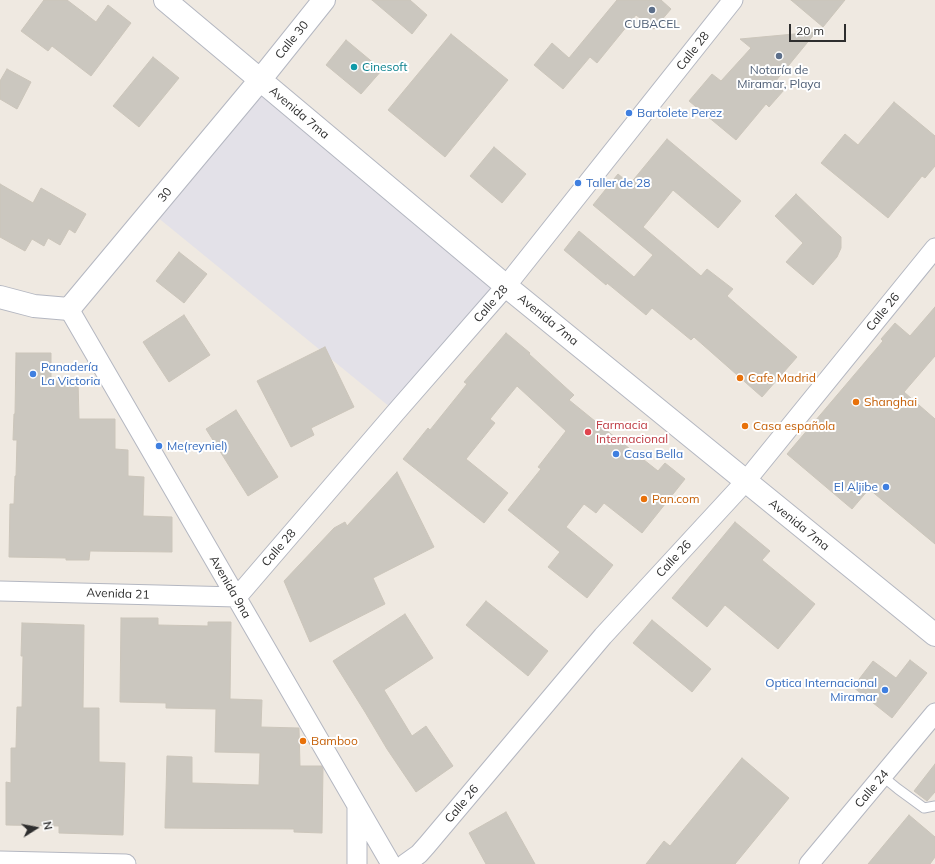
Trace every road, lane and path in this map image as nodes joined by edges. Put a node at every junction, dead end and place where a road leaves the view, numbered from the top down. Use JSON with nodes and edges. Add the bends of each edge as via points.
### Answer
{"nodes":[{"id":1,"x":165,"y":0,"type":"edge"},
{"id":2,"x":324,"y":0,"type":"edge"},
{"id":3,"x":733,"y":0,"type":"edge"},
{"id":4,"x":260,"y":80,"type":"junction"},
{"id":5,"x":935,"y":248,"type":"edge"},
{"id":6,"x":506,"y":286,"type":"junction"},
{"id":7,"x":0,"y":297,"type":"edge"},
{"id":8,"x":69,"y":309,"type":"junction"},
{"id":9,"x":0,"y":315,"type":"edge"},
{"id":10,"x":745,"y":482,"type":"junction"},
{"id":11,"x":0,"y":591,"type":"edge"},
{"id":12,"x":237,"y":597,"type":"junction"},
{"id":13,"x":935,"y":635,"type":"edge"},
{"id":14,"x":935,"y":713,"type":"edge"},
{"id":15,"x":882,"y":776,"type":"junction"},
{"id":16,"x":357,"y":806,"type":"junction"},
{"id":17,"x":935,"y":806,"type":"edge"},
{"id":18,"x":0,"y":861,"type":"edge"},
{"id":19,"x":126,"y":864,"type":"edge"},
{"id":20,"x":357,"y":864,"type":"edge"},
{"id":21,"x":391,"y":864,"type":"edge"},
{"id":22,"x":405,"y":864,"type":"edge"},
{"id":23,"x":809,"y":864,"type":"edge"}],
"edges":[{"from":1,"to":4,"type":"main road","name":"Avenida 7ma"},
{"from":2,"to":4,"type":"main road","name":"Calle 30"},
{"from":3,"to":6,"type":"street","name":"Calle 28"},
{"from":4,"to":6,"type":"main road","name":"Avenida 7ma"},
{"from":4,"to":8,"type":"main road","name":"30"},
{"from":5,"to":10,"type":"street","name":"Calle 26"},
{"from":6,"to":10,"type":"main road","name":"Avenida 7ma"},
{"from":6,"to":12,"type":"street","name":"Calle 28"},
{"from":7,"to":8,"type":"main road","via":[[34,306]]},
{"from":8,"to":9,"type":"main road"},
{"from":8,"to":12,"type":"street","name":"Avenida 9na"},
{"from":10,"to":13,"type":"main road","name":"Avenida 7ma"},
{"from":10,"to":22,"type":"street","name":"Calle 26","via":[[604,636],[427,846]]},
{"from":11,"to":12,"type":"street","name":"Avenida 21"},
{"from":12,"to":16,"type":"street","name":"Avenida 9na"},
{"from":14,"to":15,"type":"street","name":"Calle 24"},
{"from":15,"to":17,"type":"lane","via":[[924,808]]},
{"from":15,"to":23,"type":"street","name":"Calle 24"},
{"from":16,"to":20,"type":"street"},
{"from":16,"to":21,"type":"street","name":"Avenida 9na"},
{"from":18,"to":19,"type":"street"}]}
